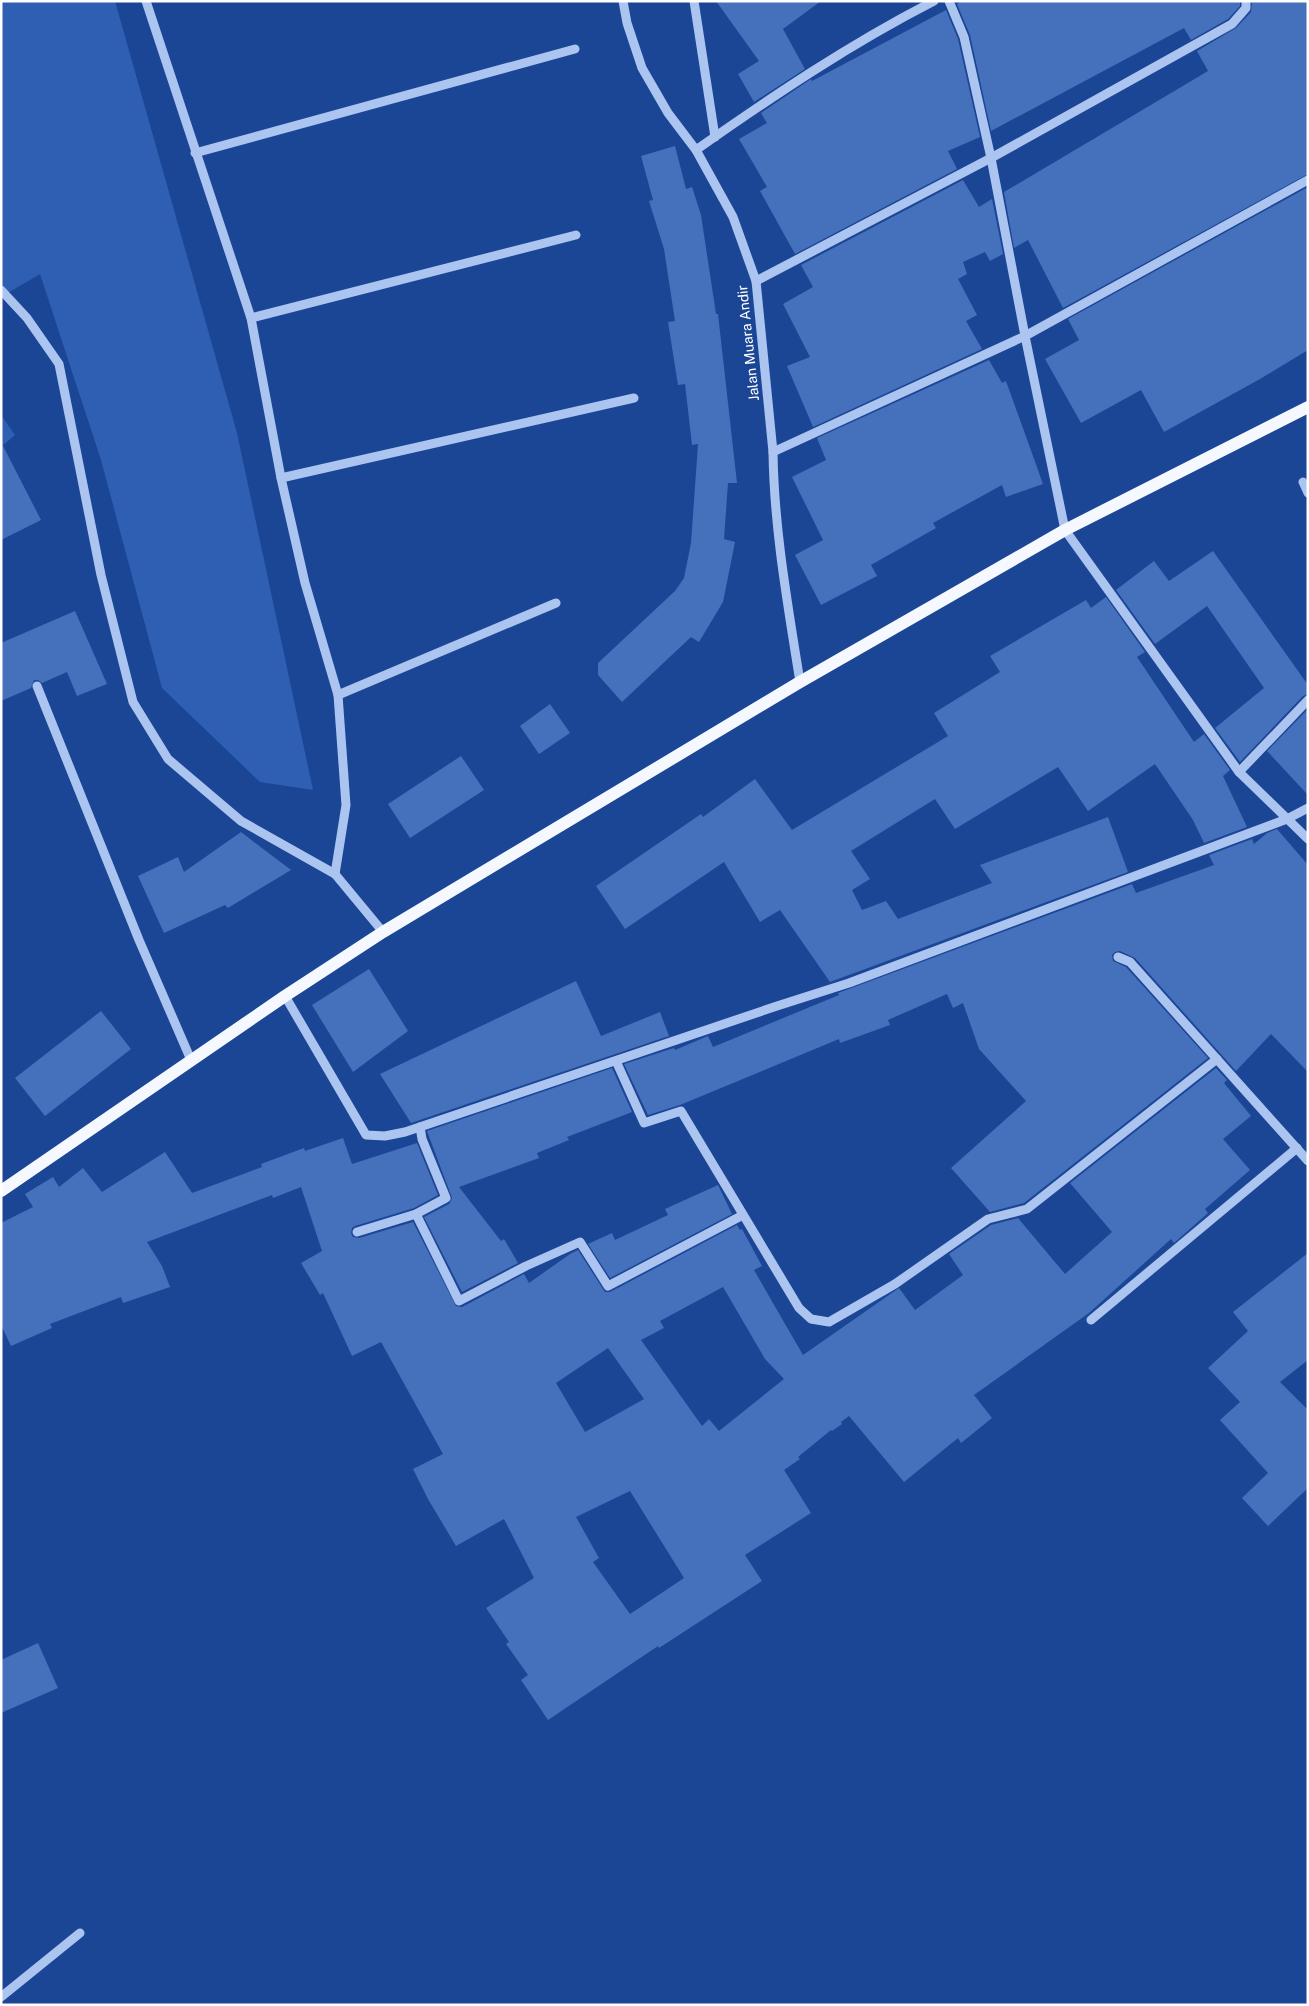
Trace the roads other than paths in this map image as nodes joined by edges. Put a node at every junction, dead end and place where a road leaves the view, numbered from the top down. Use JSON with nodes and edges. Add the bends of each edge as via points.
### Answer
{"nodes":[{"id":1,"x":146,"y":1,"type":"edge"},
{"id":2,"x":623,"y":1,"type":"edge"},
{"id":3,"x":694,"y":1,"type":"edge"},
{"id":4,"x":934,"y":1,"type":"edge"},
{"id":5,"x":949,"y":1,"type":"edge"},
{"id":6,"x":1246,"y":1,"type":"edge"},
{"id":7,"x":575,"y":49,"type":"dead end"},
{"id":8,"x":715,"y":137,"type":"junction"},
{"id":9,"x":696,"y":150,"type":"junction"},
{"id":10,"x":195,"y":153,"type":"junction"},
{"id":11,"x":991,"y":158,"type":"junction"},
{"id":12,"x":1308,"y":180,"type":"edge"},
{"id":13,"x":576,"y":235,"type":"dead end"},
{"id":14,"x":756,"y":281,"type":"junction"},
{"id":15,"x":1,"y":290,"type":"edge"},
{"id":16,"x":251,"y":318,"type":"junction"},
{"id":17,"x":1025,"y":336,"type":"junction"},
{"id":18,"x":634,"y":398,"type":"dead end"},
{"id":19,"x":1308,"y":407,"type":"edge"},
{"id":20,"x":773,"y":452,"type":"junction"},
{"id":21,"x":281,"y":478,"type":"junction"},
{"id":22,"x":1303,"y":482,"type":"dead end"},
{"id":23,"x":1308,"y":492,"type":"edge"},
{"id":24,"x":1065,"y":530,"type":"junction"},
{"id":25,"x":556,"y":603,"type":"dead end"},
{"id":26,"x":800,"y":682,"type":"junction"},
{"id":27,"x":36,"y":686,"type":"dead end"},
{"id":28,"x":338,"y":695,"type":"junction"},
{"id":29,"x":1308,"y":700,"type":"edge"},
{"id":30,"x":1239,"y":772,"type":"junction"},
{"id":31,"x":1308,"y":808,"type":"edge"},
{"id":32,"x":1287,"y":819,"type":"junction"},
{"id":33,"x":1308,"y":840,"type":"edge"},
{"id":34,"x":335,"y":874,"type":"junction"},
{"id":35,"x":383,"y":932,"type":"junction"},
{"id":36,"x":1118,"y":957,"type":"dead end"},
{"id":37,"x":285,"y":996,"type":"junction"},
{"id":38,"x":1217,"y":1059,"type":"junction"},
{"id":39,"x":191,"y":1060,"type":"junction"},
{"id":40,"x":616,"y":1061,"type":"junction"},
{"id":41,"x":420,"y":1127,"type":"junction"},
{"id":42,"x":1297,"y":1148,"type":"junction"},
{"id":43,"x":1308,"y":1161,"type":"edge"},
{"id":44,"x":1,"y":1191,"type":"edge"},
{"id":45,"x":416,"y":1214,"type":"junction"},
{"id":46,"x":744,"y":1215,"type":"junction"},
{"id":47,"x":357,"y":1232,"type":"dead end"},
{"id":48,"x":1091,"y":1320,"type":"dead end"},
{"id":49,"x":80,"y":1933,"type":"dead end"},
{"id":50,"x":1,"y":1997,"type":"edge"}],
"edges":[{"from":1,"to":10,"type":"street"},
{"from":2,"to":9,"type":"street","name":"Jalan Muara Andir","via":[[642,68],[668,113]]},
{"from":3,"to":8,"type":"street"},
{"from":4,"to":8,"type":"street","via":[[833,57]]},
{"from":5,"to":11,"type":"street","via":[[964,37]]},
{"from":6,"to":11,"type":"street","via":[[1246,8],[1232,24]]},
{"from":7,"to":10,"type":"street"},
{"from":8,"to":9,"type":"street"},
{"from":9,"to":14,"type":"street","name":"Jalan Muara Andir","via":[[733,217]]},
{"from":10,"to":16,"type":"street"},
{"from":11,"to":14,"type":"street"},
{"from":11,"to":17,"type":"street"},
{"from":12,"to":17,"type":"street"},
{"from":13,"to":16,"type":"street"},
{"from":14,"to":20,"type":"street","name":"Jalan Muara Andir"},
{"from":15,"to":34,"type":"street","via":[[27,318],[59,364],[101,575],[134,702],[168,759],[223,807]]},
{"from":16,"to":21,"type":"street"},
{"from":17,"to":20,"type":"street"},
{"from":17,"to":24,"type":"street"},
{"from":18,"to":21,"type":"street"},
{"from":19,"to":24,"type":"main road"},
{"from":20,"to":26,"type":"street","name":"Jalan Muara Andir","via":[[783,577]]},
{"from":21,"to":28,"type":"street","via":[[305,583]]},
{"from":22,"to":23,"type":"street"},
{"from":24,"to":26,"type":"main road"},
{"from":24,"to":30,"type":"street"},
{"from":25,"to":28,"type":"street"},
{"from":26,"to":35,"type":"main road"},
{"from":27,"to":39,"type":"street"},
{"from":28,"to":34,"type":"street","via":[[346,804]]},
{"from":29,"to":30,"type":"street"},
{"from":30,"to":32,"type":"street"},
{"from":31,"to":32,"type":"street"},
{"from":32,"to":33,"type":"street"},
{"from":32,"to":40,"type":"street","via":[[849,983]]},
{"from":34,"to":35,"type":"street"},
{"from":35,"to":37,"type":"main road"},
{"from":36,"to":38,"type":"street","via":[[1130,962]]},
{"from":37,"to":39,"type":"main road"},
{"from":37,"to":41,"type":"street","via":[[366,1135],[385,1136]]},
{"from":38,"to":42,"type":"street"},
{"from":38,"to":46,"type":"street","via":[[1027,1209],[988,1219],[895,1284],[828,1322],[811,1319],[799,1308]]},
{"from":39,"to":44,"type":"main road"},
{"from":40,"to":41,"type":"street"},
{"from":40,"to":46,"type":"street","via":[[644,1124],[681,1111]]},
{"from":41,"to":45,"type":"street","via":[[446,1198]]},
{"from":42,"to":43,"type":"street"},
{"from":42,"to":48,"type":"street"},
{"from":45,"to":46,"type":"street","via":[[459,1301],[580,1242],[608,1286]]},
{"from":45,"to":47,"type":"street"},
{"from":49,"to":50,"type":"street"}]}
